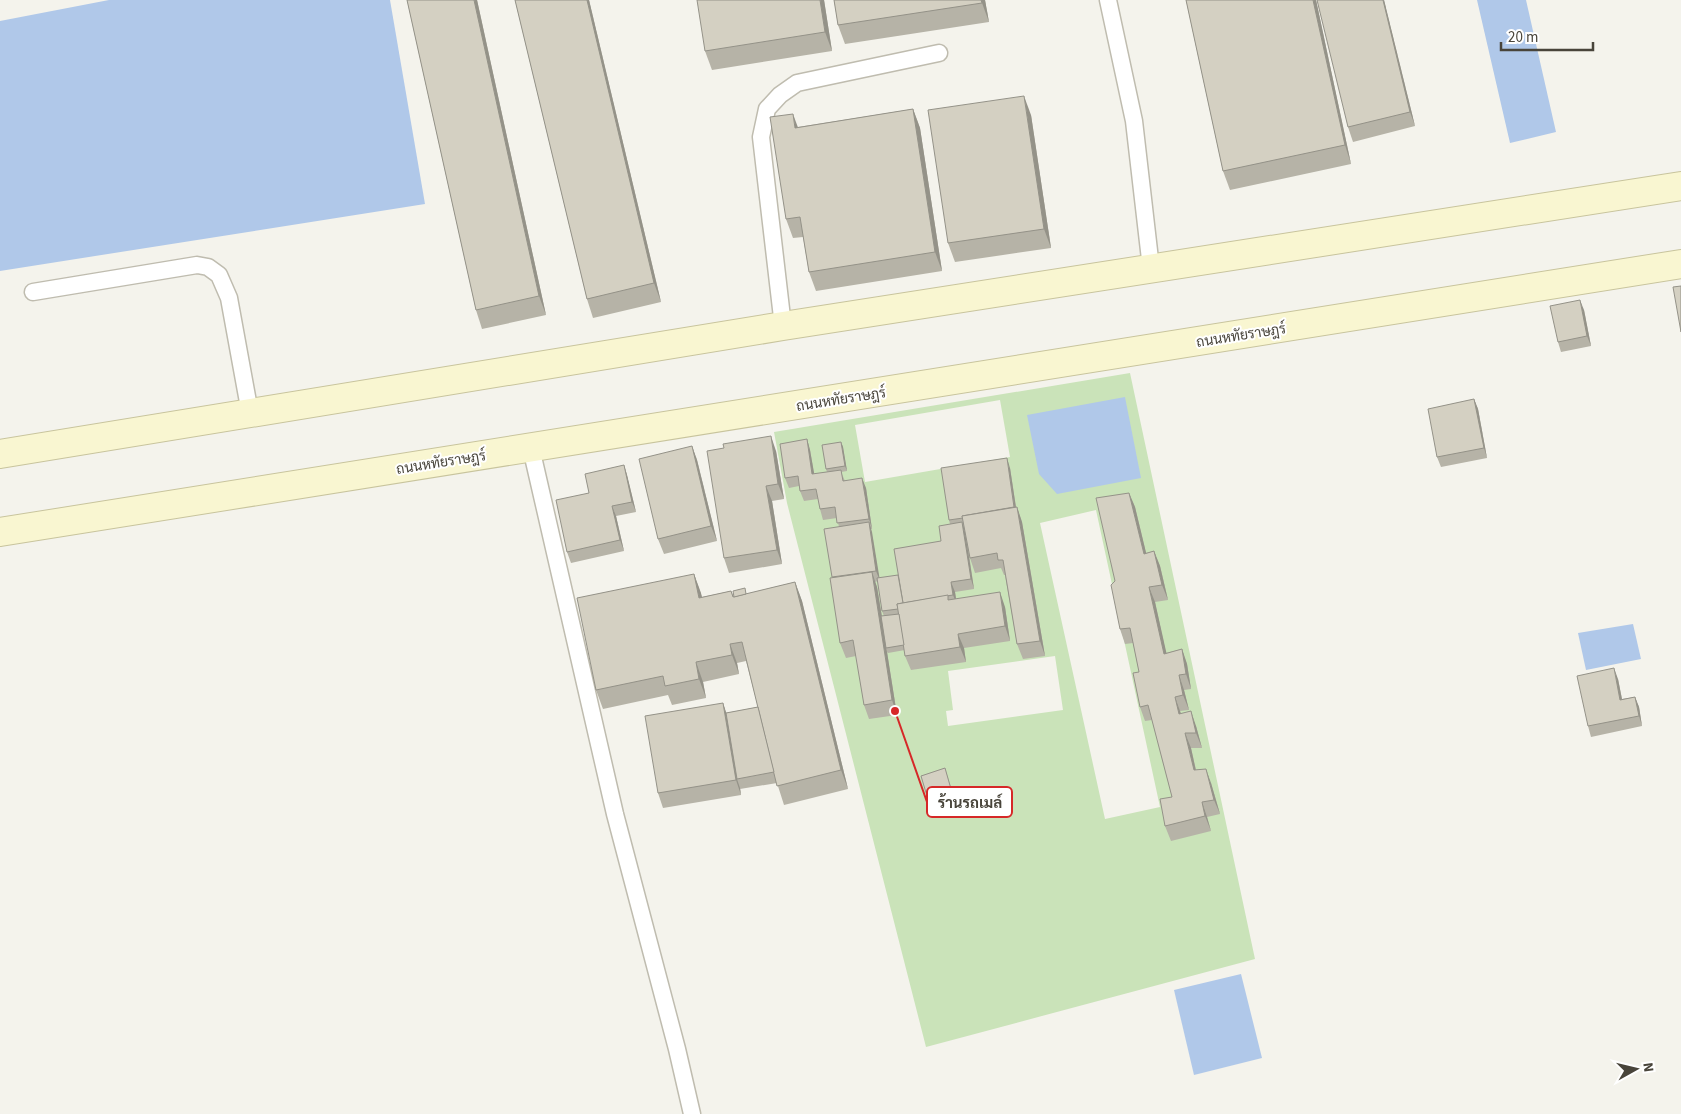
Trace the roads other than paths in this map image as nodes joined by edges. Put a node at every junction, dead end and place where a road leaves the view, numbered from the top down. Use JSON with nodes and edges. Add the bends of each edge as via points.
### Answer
{"nodes":[{"id":1,"x":1108,"y":0,"type":"edge"},
{"id":2,"x":939,"y":53,"type":"dead end"},
{"id":3,"x":1681,"y":186,"type":"edge"},
{"id":4,"x":1681,"y":264,"type":"edge"},
{"id":5,"x":1151,"y":268,"type":"junction"},
{"id":6,"x":33,"y":292,"type":"dead end"},
{"id":7,"x":783,"y":326,"type":"junction"},
{"id":8,"x":250,"y":413,"type":"junction"},
{"id":9,"x":530,"y":448,"type":"junction"},
{"id":10,"x":0,"y":454,"type":"edge"},
{"id":11,"x":0,"y":532,"type":"edge"},
{"id":12,"x":692,"y":1114,"type":"edge"}],
"edges":[{"from":1,"to":5,"type":"lane","via":[[1134,121]]},
{"from":2,"to":7,"type":"lane","via":[[797,83],[767,109],[761,137]]},
{"from":3,"to":5,"type":"main road"},
{"from":4,"to":9,"type":"main road","name":"ถนนหทัยราษฎร์"},
{"from":5,"to":7,"type":"main road"},
{"from":6,"to":8,"type":"lane","via":[[197,265],[208,267],[219,275],[229,298]]},
{"from":7,"to":8,"type":"main road"},
{"from":8,"to":10,"type":"main road"},
{"from":9,"to":11,"type":"main road","name":"ถนนหทัยราษฎร์"},
{"from":9,"to":12,"type":"lane","via":[[615,814]]}]}
